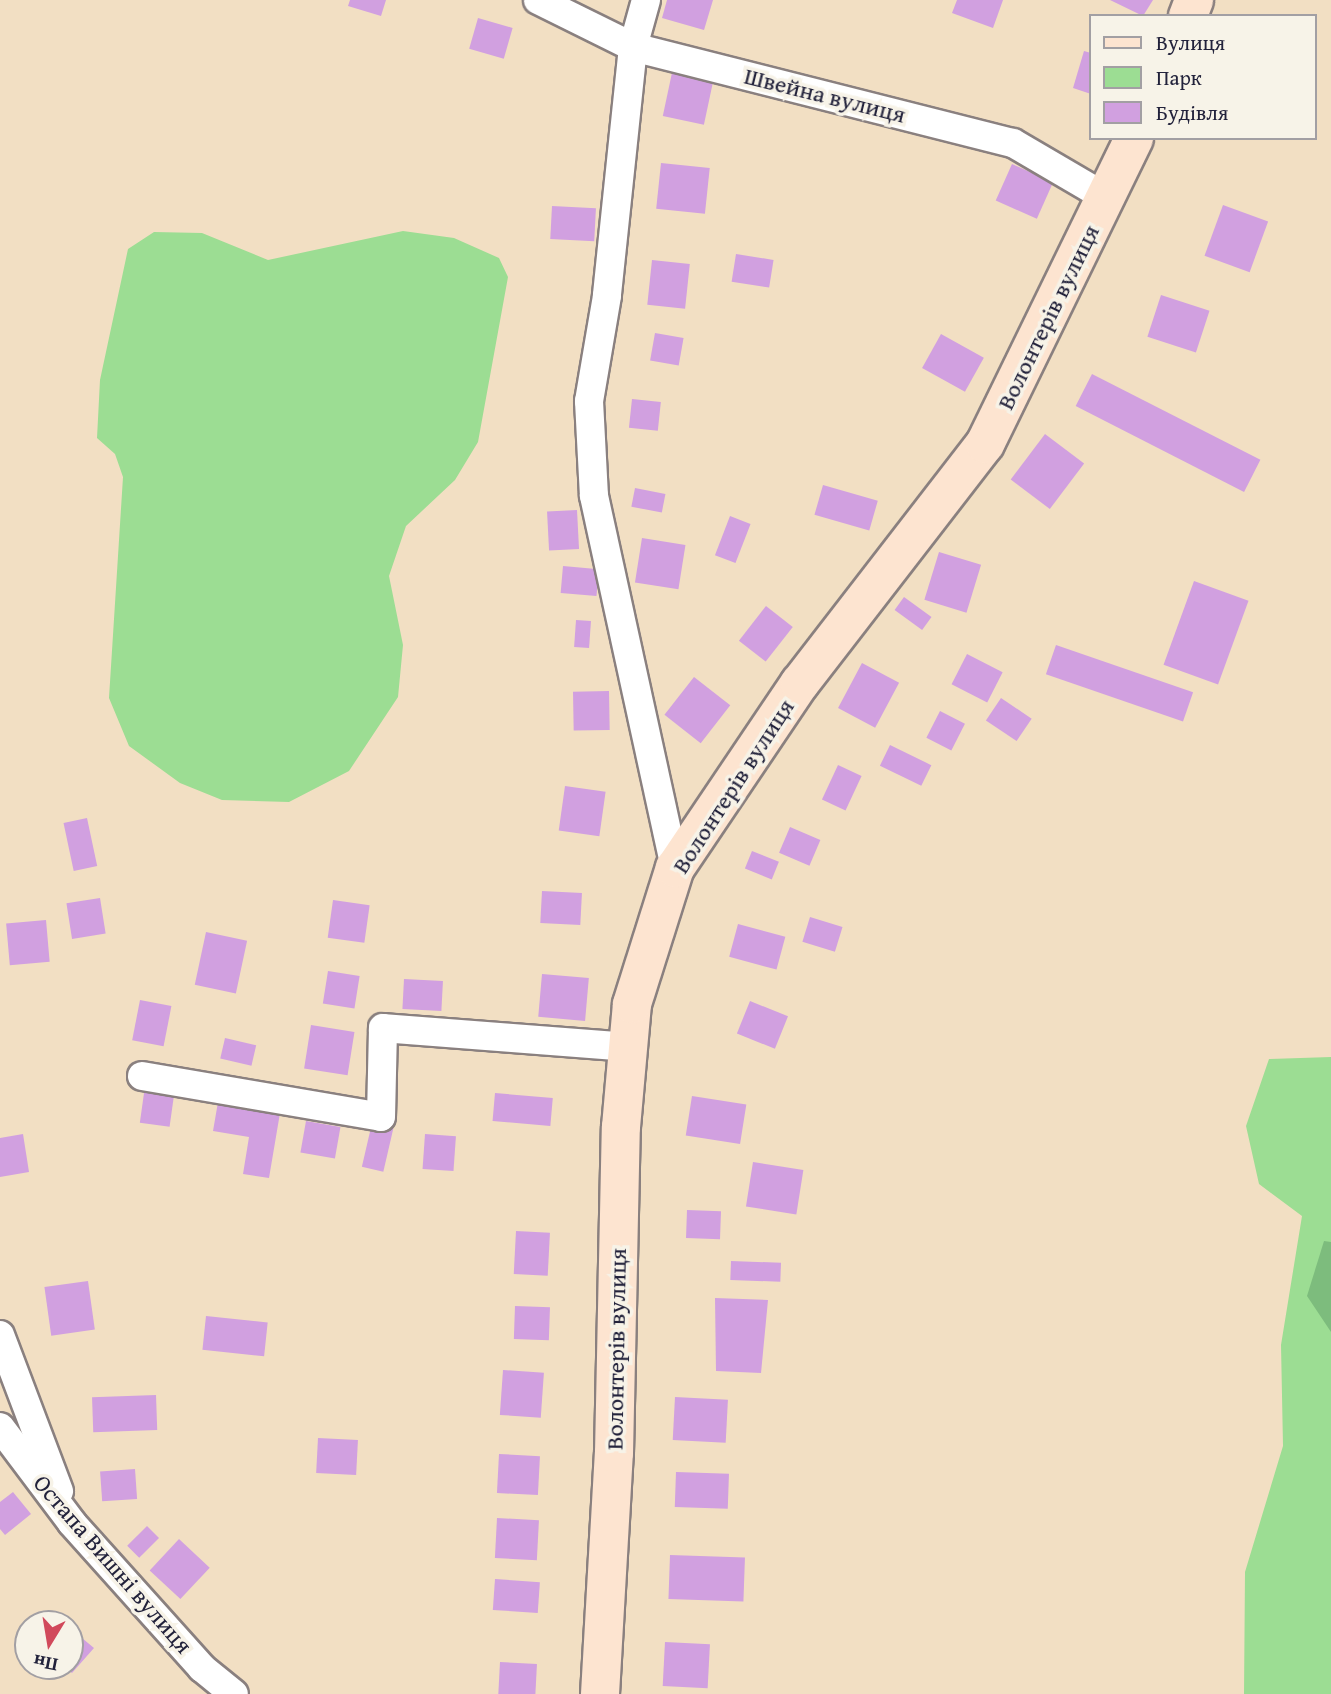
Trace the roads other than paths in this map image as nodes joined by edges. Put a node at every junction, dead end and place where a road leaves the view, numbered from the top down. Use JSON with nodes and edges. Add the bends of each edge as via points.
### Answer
{"nodes":[{"id":1,"x":538,"y":0,"type":"edge"},
{"id":2,"x":646,"y":0,"type":"edge"},
{"id":3,"x":633,"y":47,"type":"junction"},
{"id":4,"x":1133,"y":140,"type":"edge"},
{"id":5,"x":1107,"y":198,"type":"junction"},
{"id":6,"x":676,"y":868,"type":"junction"},
{"id":7,"x":628,"y":1047,"type":"junction"},
{"id":8,"x":142,"y":1076,"type":"dead end"},
{"id":9,"x":0,"y":1335,"type":"edge"},
{"id":10,"x":0,"y":1427,"type":"edge"},
{"id":11,"x":72,"y":1523,"type":"junction"},
{"id":12,"x":234,"y":1694,"type":"edge"},
{"id":13,"x":600,"y":1694,"type":"edge"}],
"edges":[{"from":1,"to":3,"type":"street","name":"Швейна вулиця"},
{"from":2,"to":3,"type":"street"},
{"from":3,"to":5,"type":"street","name":"Швейна вулиця","via":[[1013,143]]},
{"from":3,"to":6,"type":"street","via":[[607,296],[589,401],[594,496]]},
{"from":4,"to":5,"type":"street","name":"Волонтерів вулиця"},
{"from":5,"to":6,"type":"street","name":"Волонтерів вулиця","via":[[985,444],[800,683]]},
{"from":6,"to":7,"type":"street","name":"Волонтерів вулиця","via":[[632,1004]]},
{"from":7,"to":8,"type":"street","via":[[383,1028],[381,1117]]},
{"from":7,"to":13,"type":"street","name":"Волонтерів вулиця","via":[[621,1127],[614,1452]]},
{"from":9,"to":11,"type":"street"},
{"from":10,"to":11,"type":"street","name":"Остапа Вишні вулиця"},
{"from":11,"to":12,"type":"street","name":"Остапа Вишні вулиця","via":[[202,1668]]}]}
